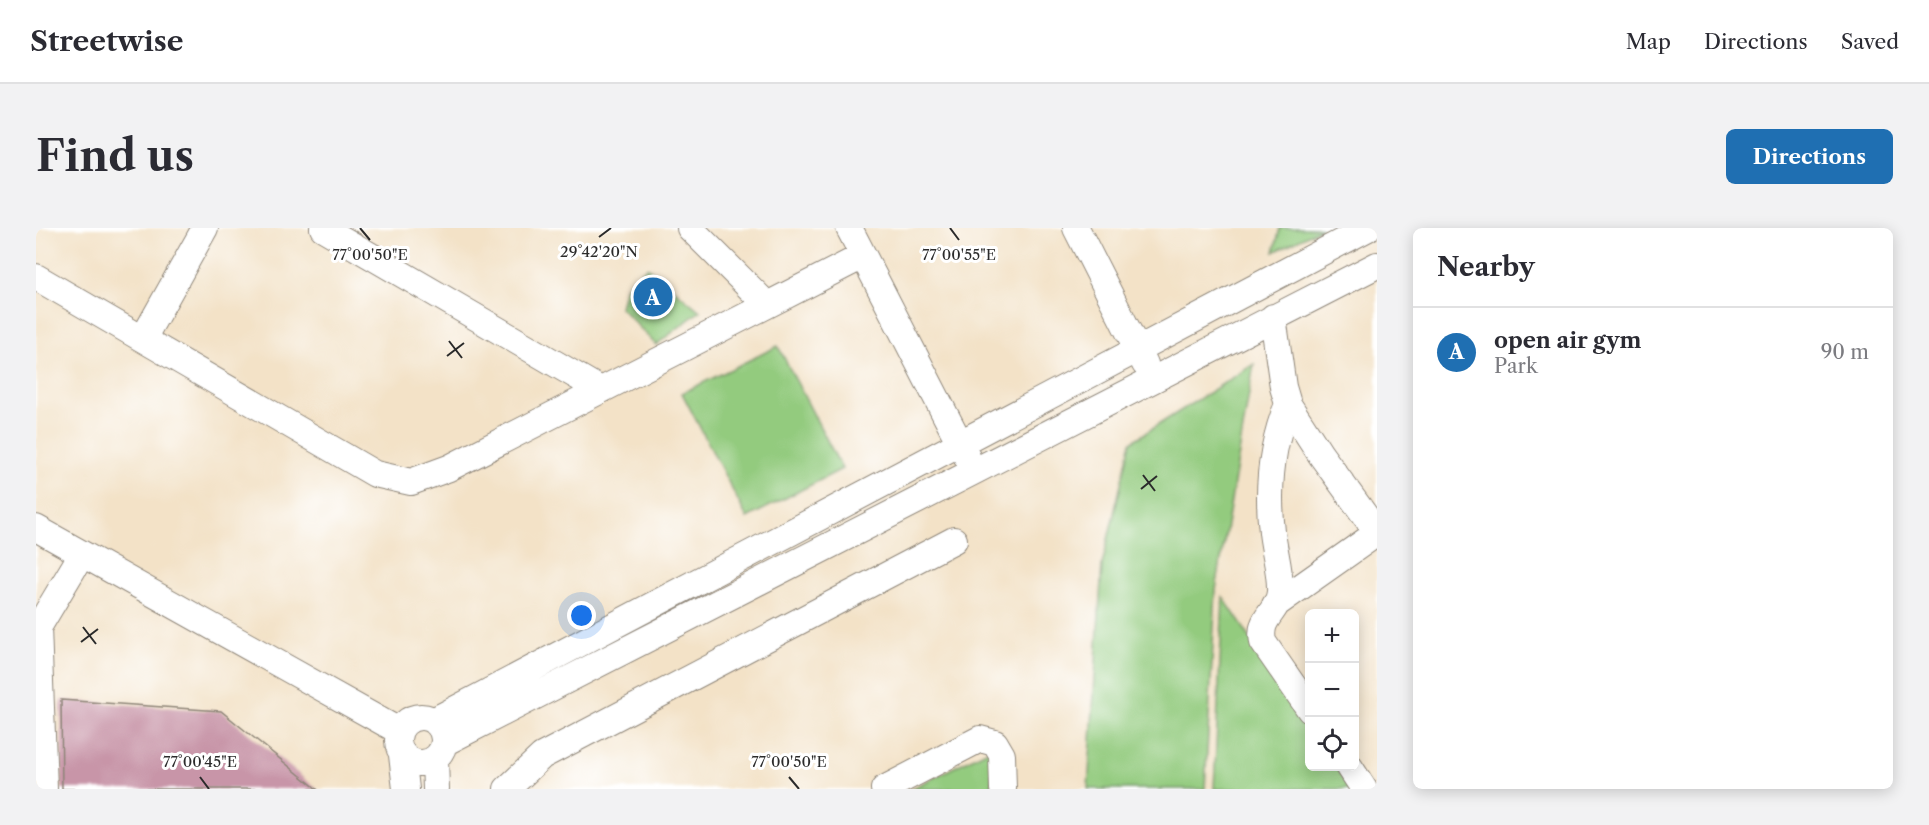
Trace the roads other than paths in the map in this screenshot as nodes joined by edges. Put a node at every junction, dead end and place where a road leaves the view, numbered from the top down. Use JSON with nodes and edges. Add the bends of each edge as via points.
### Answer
{"nodes":[{"id":1,"x":206,"y":228,"type":"edge"},
{"id":2,"x":323,"y":228,"type":"edge"},
{"id":3,"x":690,"y":228,"type":"edge"},
{"id":4,"x":849,"y":228,"type":"edge"},
{"id":5,"x":1076,"y":228,"type":"edge"},
{"id":6,"x":1368,"y":228,"type":"edge"},
{"id":7,"x":863,"y":256,"type":"junction"},
{"id":8,"x":1377,"y":265,"type":"edge"},
{"id":9,"x":36,"y":277,"type":"edge"},
{"id":10,"x":767,"y":305,"type":"junction"},
{"id":11,"x":1273,"y":317,"type":"junction"},
{"id":12,"x":144,"y":337,"type":"junction"},
{"id":13,"x":1138,"y":349,"type":"junction"},
{"id":14,"x":1152,"y":379,"type":"junction"},
{"id":15,"x":599,"y":389,"type":"junction"},
{"id":16,"x":1288,"y":404,"type":"junction"},
{"id":17,"x":959,"y":442,"type":"junction"},
{"id":18,"x":974,"y":470,"type":"junction"},
{"id":19,"x":36,"y":528,"type":"edge"},
{"id":20,"x":1377,"y":533,"type":"edge"},
{"id":21,"x":954,"y":540,"type":"dead end"},
{"id":22,"x":82,"y":554,"type":"junction"},
{"id":23,"x":1275,"y":605,"type":"junction"},
{"id":24,"x":37,"y":629,"type":"edge"},
{"id":25,"x":1305,"y":703,"type":"edge"},
{"id":26,"x":437,"y":741,"type":"junction"},
{"id":27,"x":401,"y":743,"type":"junction"},
{"id":28,"x":1352,"y":771,"type":"edge"},
{"id":29,"x":44,"y":789,"type":"edge"},
{"id":30,"x":406,"y":789,"type":"edge"},
{"id":31,"x":436,"y":789,"type":"edge"},
{"id":32,"x":507,"y":789,"type":"edge"},
{"id":33,"x":884,"y":789,"type":"edge"},
{"id":34,"x":1003,"y":789,"type":"edge"},
{"id":35,"x":1364,"y":789,"type":"edge"}],
"edges":[{"from":1,"to":12,"type":"street"},
{"from":2,"to":15,"type":"street"},
{"from":3,"to":10,"type":"street"},
{"from":4,"to":7,"type":"street"},
{"from":5,"to":13,"type":"street"},
{"from":6,"to":13,"type":"street"},
{"from":7,"to":10,"type":"street"},
{"from":7,"to":17,"type":"street"},
{"from":8,"to":11,"type":"street"},
{"from":9,"to":12,"type":"street"},
{"from":10,"to":15,"type":"street"},
{"from":11,"to":14,"type":"street"},
{"from":11,"to":16,"type":"street"},
{"from":12,"to":15,"type":"street","via":[[375,474],[411,482],[449,468]]},
{"from":13,"to":14,"type":"street"},
{"from":13,"to":17,"type":"street"},
{"from":14,"to":18,"type":"street"},
{"from":16,"to":20,"type":"street"},
{"from":16,"to":23,"type":"street","via":[[1273,450],[1272,530],[1280,593]]},
{"from":17,"to":18,"type":"street"},
{"from":17,"to":26,"type":"street"},
{"from":18,"to":26,"type":"street"},
{"from":19,"to":22,"type":"street"},
{"from":20,"to":23,"type":"street"},
{"from":21,"to":32,"type":"street","via":[[542,756]]},
{"from":22,"to":24,"type":"street"},
{"from":22,"to":27,"type":"street"},
{"from":23,"to":25,"type":"street","via":[[1261,630],[1263,642]]},
{"from":24,"to":29,"type":"street"},
{"from":26,"to":27,"type":"street","via":[[418,763]]},
{"from":26,"to":27,"type":"street","via":[[416,718],[406,722]]},
{"from":26,"to":31,"type":"street"},
{"from":27,"to":30,"type":"street"},
{"from":28,"to":35,"type":"street"},
{"from":33,"to":34,"type":"street","via":[[980,739],[996,743],[1002,755]]}]}
